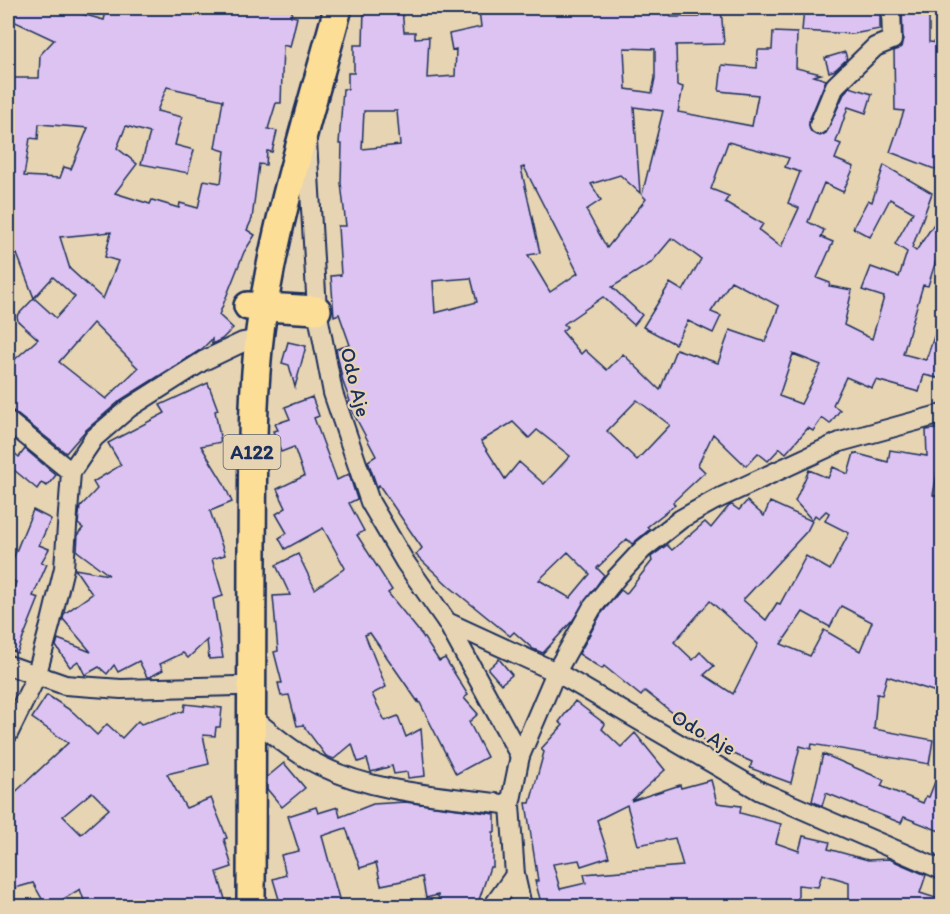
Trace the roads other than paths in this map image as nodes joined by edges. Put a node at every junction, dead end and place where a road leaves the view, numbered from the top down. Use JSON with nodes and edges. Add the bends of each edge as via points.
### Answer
{"nodes":[{"id":1,"x":322,"y":8,"type":"edge"},
{"id":2,"x":338,"y":8,"type":"edge"},
{"id":3,"x":891,"y":8,"type":"edge"},
{"id":4,"x":819,"y":125,"type":"dead end"},
{"id":5,"x":306,"y":127,"type":"junction"},
{"id":6,"x":255,"y":307,"type":"junction"},
{"id":7,"x":317,"y":310,"type":"junction"},
{"id":8,"x":251,"y":340,"type":"junction"},
{"id":9,"x":942,"y":414,"type":"edge"},
{"id":10,"x":8,"y":421,"type":"edge"},
{"id":11,"x":71,"y":472,"type":"junction"},
{"id":12,"x":447,"y":622,"type":"junction"},
{"id":13,"x":8,"y":665,"type":"edge"},
{"id":14,"x":556,"y":672,"type":"junction"},
{"id":15,"x":36,"y":677,"type":"junction"},
{"id":16,"x":237,"y":686,"type":"junction"},
{"id":17,"x":250,"y":716,"type":"junction"},
{"id":18,"x":8,"y":734,"type":"edge"},
{"id":19,"x":520,"y":756,"type":"junction"},
{"id":20,"x":510,"y":805,"type":"junction"},
{"id":21,"x":942,"y":870,"type":"edge"},
{"id":22,"x":515,"y":875,"type":"junction"},
{"id":23,"x":238,"y":906,"type":"edge"},
{"id":24,"x":252,"y":906,"type":"edge"},
{"id":25,"x":493,"y":906,"type":"edge"},
{"id":26,"x":522,"y":906,"type":"edge"}],
"edges":[{"from":1,"to":6,"type":"highway","number":"A122","via":[[263,232]]},
{"from":2,"to":5,"type":"highway","number":"A122"},
{"from":3,"to":4,"type":"street","via":[[892,40],[875,47],[835,86]]},
{"from":5,"to":6,"type":"highway","number":"A122"},
{"from":5,"to":7,"type":"street","name":"Odo Aje"},
{"from":6,"to":7,"type":"highway"},
{"from":6,"to":8,"type":"highway","number":"A122"},
{"from":7,"to":12,"type":"street","name":"Odo Aje","via":[[333,393],[370,502]]},
{"from":8,"to":11,"type":"street","via":[[203,361],[129,408],[94,438]]},
{"from":8,"to":16,"type":"highway","number":"A122","via":[[238,421]]},
{"from":8,"to":17,"type":"highway","number":"A122"},
{"from":9,"to":14,"type":"street","via":[[840,442],[795,460],[681,519],[643,549],[617,577],[592,608]]},
{"from":10,"to":11,"type":"street"},
{"from":11,"to":15,"type":"street","via":[[64,568]]},
{"from":12,"to":14,"type":"street","name":"Odo Aje"},
{"from":12,"to":19,"type":"street","name":"Odo Aje"},
{"from":13,"to":15,"type":"street"},
{"from":14,"to":19,"type":"street"},
{"from":14,"to":21,"type":"street","name":"Odo Aje","via":[[760,791]]},
{"from":15,"to":16,"type":"street","via":[[65,685],[121,689]]},
{"from":15,"to":18,"type":"street"},
{"from":16,"to":23,"type":"highway","number":"A122"},
{"from":17,"to":20,"type":"street","via":[[320,766],[350,778]]},
{"from":17,"to":24,"type":"highway","number":"A122"},
{"from":19,"to":20,"type":"street"},
{"from":20,"to":22,"type":"street"},
{"from":22,"to":25,"type":"street"},
{"from":22,"to":26,"type":"street"}]}
